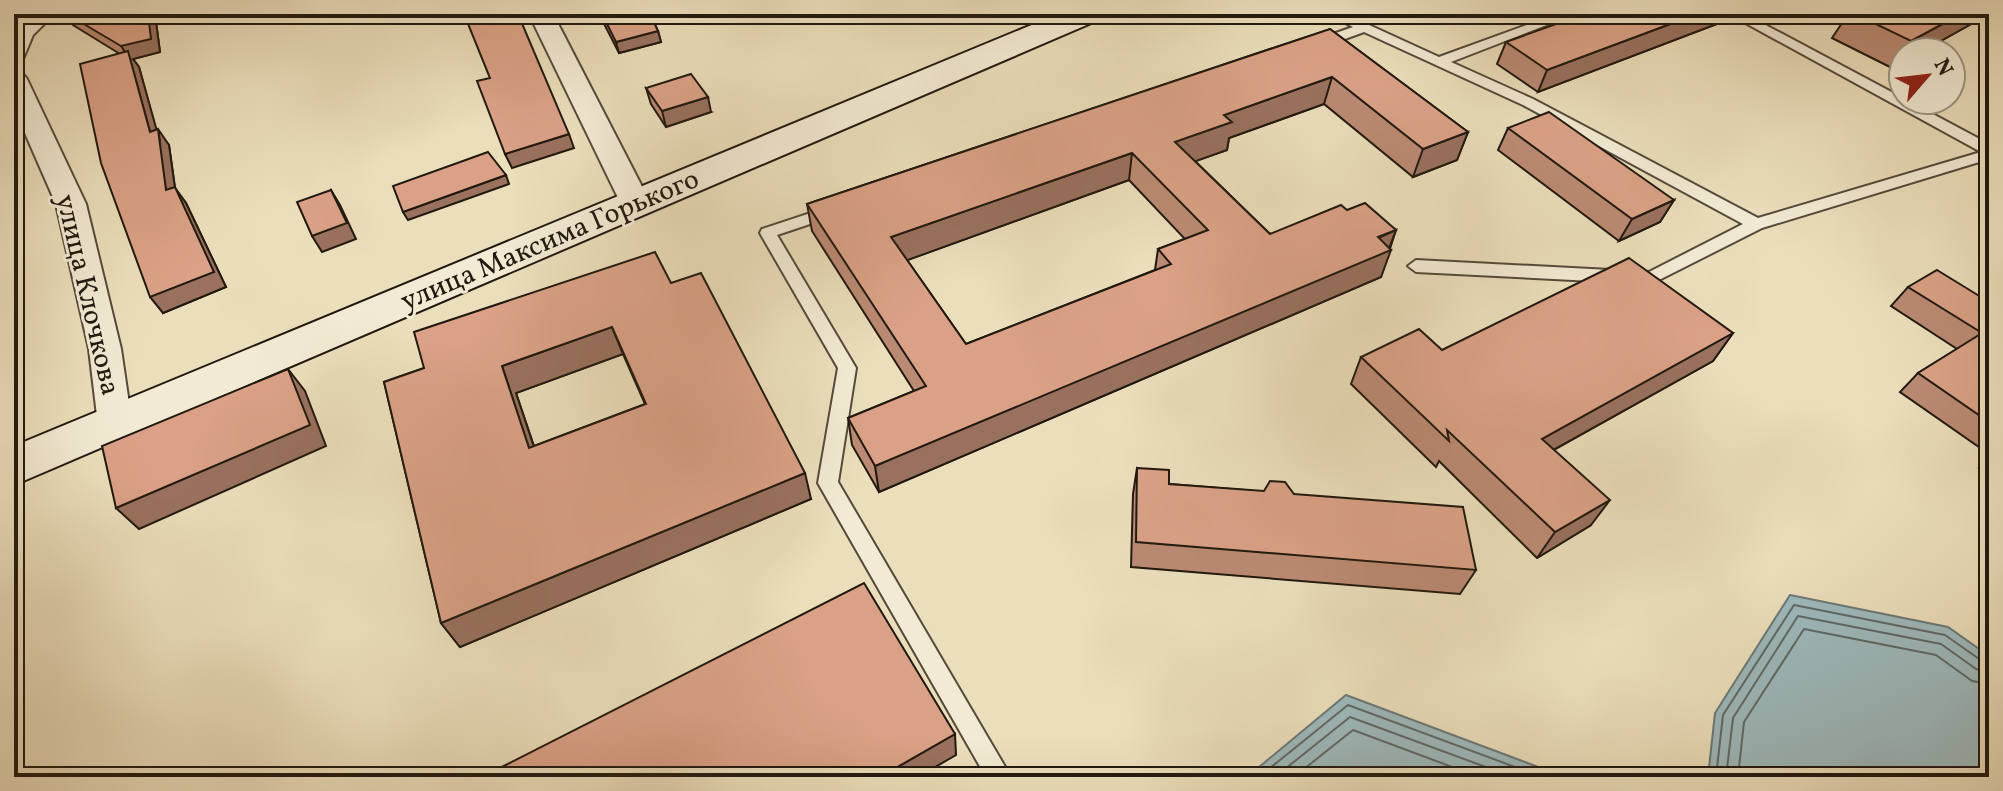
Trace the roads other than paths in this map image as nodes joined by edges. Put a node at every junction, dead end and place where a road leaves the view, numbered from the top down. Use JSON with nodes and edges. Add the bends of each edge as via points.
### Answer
{"nodes":[{"id":1,"x":42,"y":14,"type":"edge"},
{"id":2,"x":541,"y":14,"type":"edge"},
{"id":3,"x":1085,"y":14,"type":"edge"},
{"id":4,"x":1335,"y":14,"type":"edge"},
{"id":5,"x":1569,"y":14,"type":"edge"},
{"id":6,"x":1735,"y":14,"type":"edge"},
{"id":7,"x":1366,"y":27,"type":"junction"},
{"id":8,"x":1307,"y":48,"type":"edge"},
{"id":9,"x":14,"y":54,"type":"edge"},
{"id":10,"x":1440,"y":61,"type":"junction"},
{"id":11,"x":14,"y":79,"type":"edge"},
{"id":12,"x":1989,"y":152,"type":"edge"},
{"id":13,"x":636,"y":204,"type":"junction"},
{"id":14,"x":843,"y":207,"type":"edge"},
{"id":15,"x":1756,"y":224,"type":"junction"},
{"id":16,"x":1416,"y":266,"type":"dead end"},
{"id":17,"x":115,"y":424,"type":"junction"},
{"id":18,"x":14,"y":466,"type":"edge"},
{"id":19,"x":999,"y":777,"type":"edge"}],
"edges":[{"from":1,"to":9,"type":"street","via":[[15,44]]},
{"from":2,"to":13,"type":"street"},
{"from":3,"to":13,"type":"main road","name":"улица Максима Горького"},
{"from":4,"to":7,"type":"lane"},
{"from":5,"to":10,"type":"lane"},
{"from":6,"to":12,"type":"lane"},
{"from":7,"to":8,"type":"lane"},
{"from":7,"to":10,"type":"lane"},
{"from":10,"to":15,"type":"lane"},
{"from":11,"to":17,"type":"street","name":"улица Клочкова","via":[[71,204],[105,349]]},
{"from":12,"to":15,"type":"lane"},
{"from":13,"to":17,"type":"main road","name":"улица Максима Горького"},
{"from":14,"to":19,"type":"lane","via":[[768,233],[847,368],[828,483]]},
{"from":15,"to":16,"type":"lane","via":[[1651,278]]},
{"from":17,"to":18,"type":"main road","name":"улица Максима Горького"}]}
